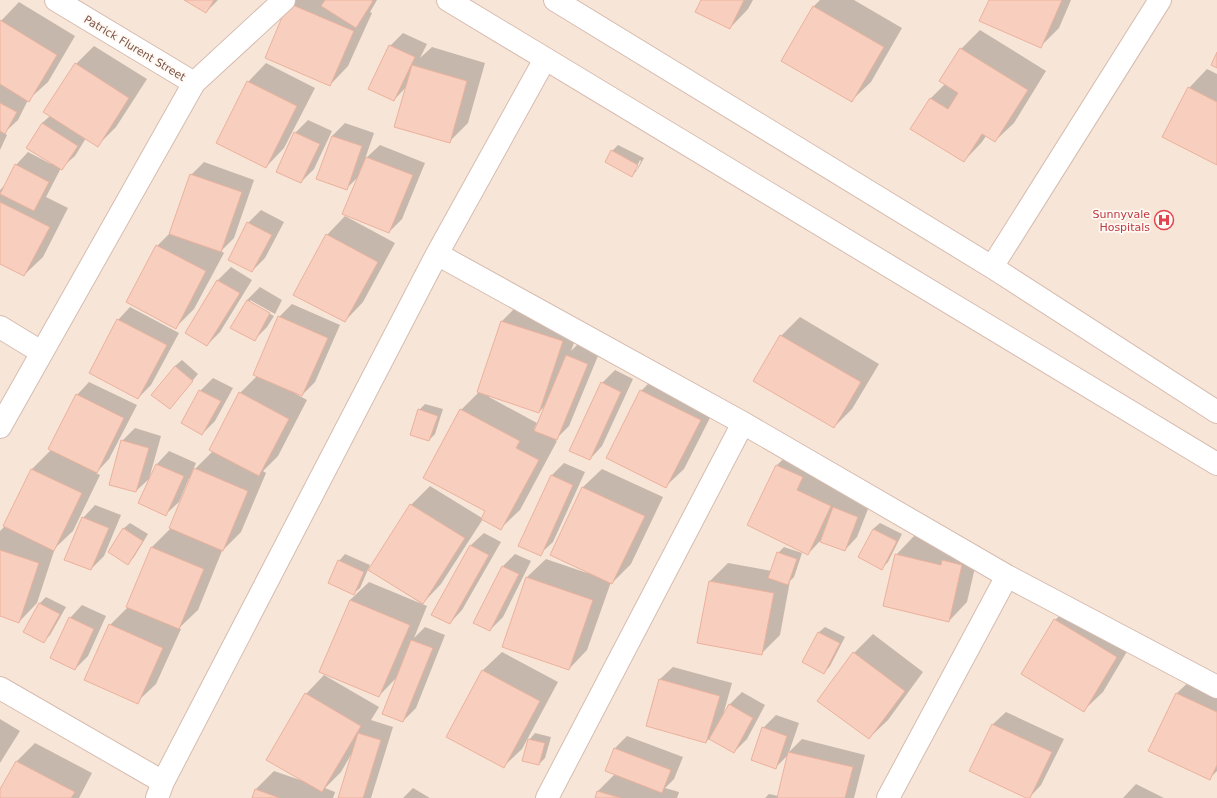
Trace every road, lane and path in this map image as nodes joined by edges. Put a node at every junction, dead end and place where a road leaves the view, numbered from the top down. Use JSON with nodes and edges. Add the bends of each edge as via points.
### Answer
{"nodes":[{"id":1,"x":56,"y":0,"type":"edge"},
{"id":2,"x":284,"y":0,"type":"edge"},
{"id":3,"x":448,"y":0,"type":"edge"},
{"id":4,"x":555,"y":0,"type":"edge"},
{"id":5,"x":1160,"y":0,"type":"edge"},
{"id":6,"x":545,"y":59,"type":"junction"},
{"id":7,"x":194,"y":83,"type":"junction"},
{"id":8,"x":437,"y":254,"type":"junction"},
{"id":9,"x":992,"y":267,"type":"junction"},
{"id":10,"x":0,"y":327,"type":"edge"},
{"id":11,"x":42,"y":352,"type":"junction"},
{"id":12,"x":1217,"y":412,"type":"edge"},
{"id":13,"x":743,"y":423,"type":"junction"},
{"id":14,"x":0,"y":427,"type":"edge"},
{"id":15,"x":1217,"y":464,"type":"edge"},
{"id":16,"x":1007,"y":576,"type":"junction"},
{"id":17,"x":1217,"y":687,"type":"edge"},
{"id":18,"x":0,"y":688,"type":"edge"},
{"id":19,"x":160,"y":790,"type":"edge"},
{"id":20,"x":547,"y":798,"type":"edge"},
{"id":21,"x":888,"y":798,"type":"edge"}],
"edges":[{"from":1,"to":7,"type":"street","name":"Patrick Flurent Street"},
{"from":2,"to":7,"type":"street"},
{"from":3,"to":6,"type":"street"},
{"from":4,"to":9,"type":"street"},
{"from":5,"to":9,"type":"street"},
{"from":6,"to":8,"type":"street"},
{"from":6,"to":15,"type":"street"},
{"from":7,"to":11,"type":"street"},
{"from":8,"to":13,"type":"street"},
{"from":8,"to":19,"type":"street"},
{"from":9,"to":12,"type":"street"},
{"from":10,"to":11,"type":"street"},
{"from":11,"to":14,"type":"street"},
{"from":13,"to":16,"type":"street"},
{"from":13,"to":20,"type":"street"},
{"from":16,"to":17,"type":"street"},
{"from":16,"to":21,"type":"street"},
{"from":18,"to":19,"type":"street"}]}
